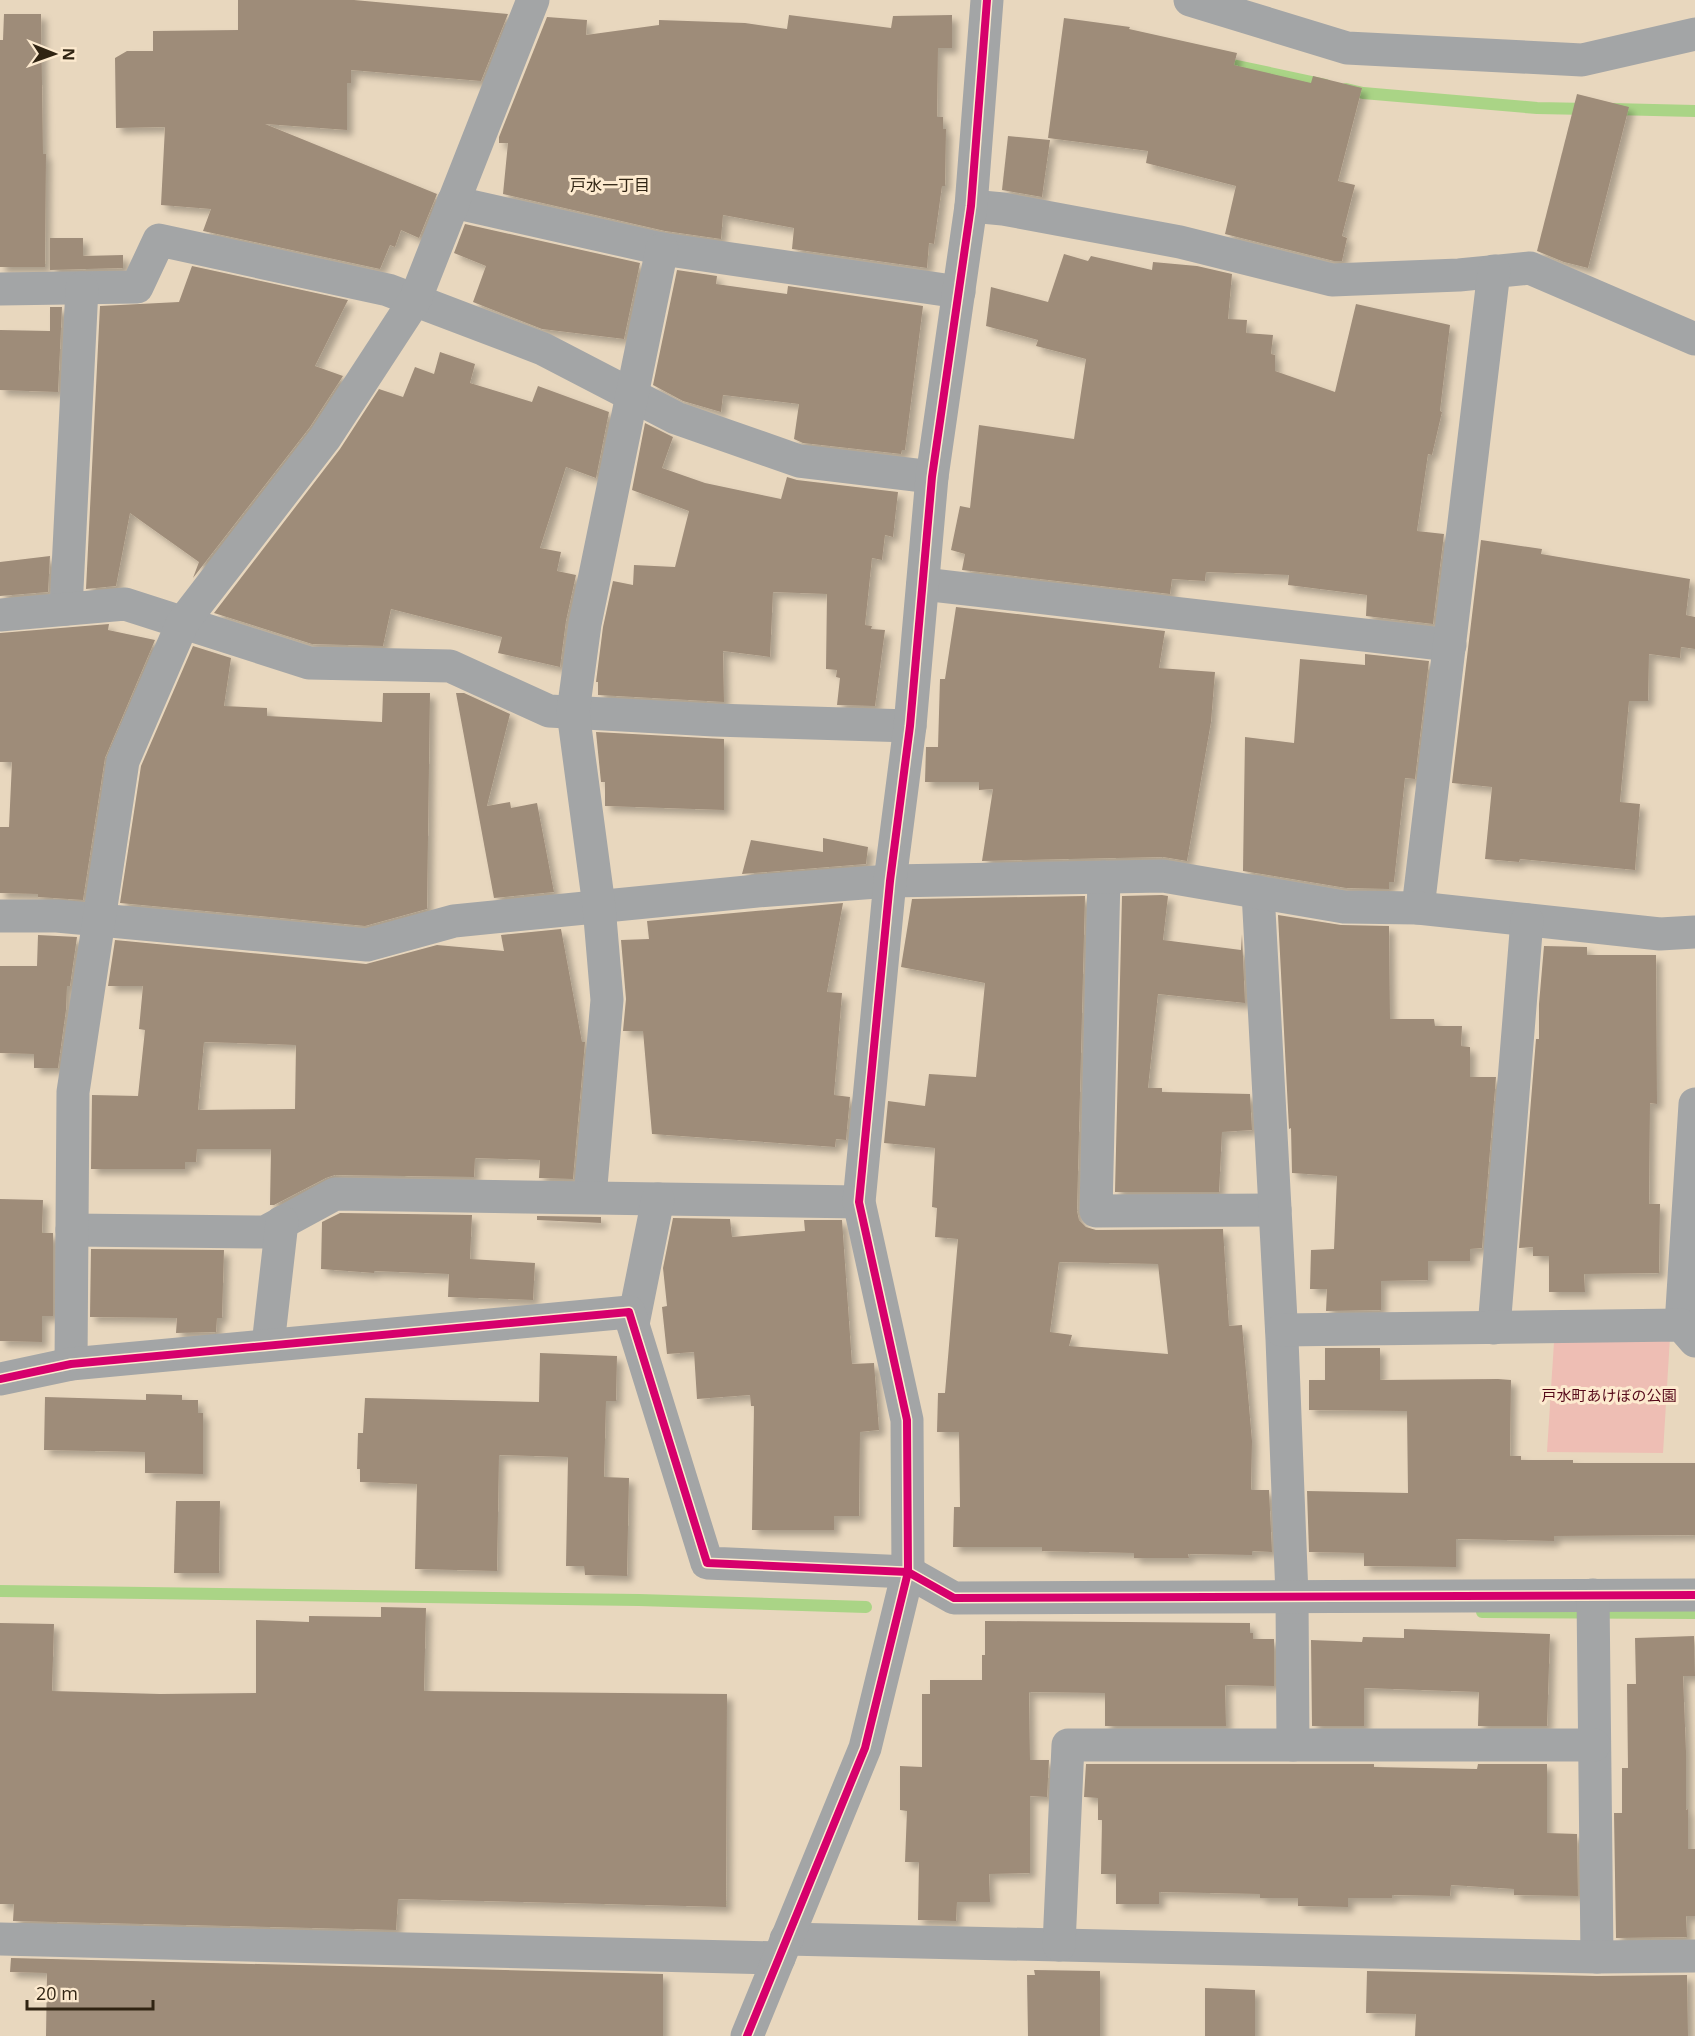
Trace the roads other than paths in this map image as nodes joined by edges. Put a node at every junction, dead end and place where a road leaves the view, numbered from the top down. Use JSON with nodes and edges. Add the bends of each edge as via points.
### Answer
{"nodes":[{"id":1,"x":533,"y":0,"type":"edge"},
{"id":2,"x":987,"y":0,"type":"edge"},
{"id":3,"x":1190,"y":0,"type":"edge"},
{"id":4,"x":1695,"y":34,"type":"edge"},
{"id":5,"x":453,"y":202,"type":"junction"},
{"id":6,"x":971,"y":206,"type":"junction"},
{"id":7,"x":662,"y":249,"type":"junction"},
{"id":8,"x":1494,"y":271,"type":"junction"},
{"id":9,"x":82,"y":288,"type":"junction"},
{"id":10,"x":0,"y":289,"type":"edge"},
{"id":11,"x":959,"y":292,"type":"junction"},
{"id":12,"x":415,"y":300,"type":"junction"},
{"id":13,"x":1695,"y":339,"type":"edge"},
{"id":14,"x":633,"y":396,"type":"junction"},
{"id":15,"x":932,"y":477,"type":"junction"},
{"id":16,"x":923,"y":584,"type":"junction"},
{"id":17,"x":66,"y":609,"type":"junction"},
{"id":18,"x":0,"y":615,"type":"edge"},
{"id":19,"x":183,"y":622,"type":"junction"},
{"id":20,"x":1450,"y":645,"type":"junction"},
{"id":21,"x":573,"y":712,"type":"junction"},
{"id":22,"x":910,"y":726,"type":"junction"},
{"id":23,"x":1104,"y":877,"type":"junction"},
{"id":24,"x":890,"y":881,"type":"junction"},
{"id":25,"x":1258,"y":892,"type":"junction"},
{"id":26,"x":599,"y":906,"type":"junction"},
{"id":27,"x":1418,"y":908,"type":"junction"},
{"id":28,"x":0,"y":916,"type":"edge"},
{"id":29,"x":99,"y":920,"type":"junction"},
{"id":30,"x":1527,"y":920,"type":"junction"},
{"id":31,"x":1695,"y":932,"type":"edge"},
{"id":32,"x":1695,"y":1104,"type":"edge"},
{"id":33,"x":590,"y":1197,"type":"junction"},
{"id":34,"x":658,"y":1199,"type":"junction"},
{"id":35,"x":859,"y":1202,"type":"junction"},
{"id":36,"x":1275,"y":1210,"type":"junction"},
{"id":37,"x":282,"y":1222,"type":"junction"},
{"id":38,"x":72,"y":1230,"type":"junction"},
{"id":39,"x":633,"y":1324,"type":"junction"},
{"id":40,"x":1494,"y":1328,"type":"junction"},
{"id":41,"x":1282,"y":1330,"type":"junction"},
{"id":42,"x":1688,"y":1333,"type":"edge"},
{"id":43,"x":268,"y":1345,"type":"junction"},
{"id":44,"x":71,"y":1364,"type":"junction"},
{"id":45,"x":0,"y":1379,"type":"edge"},
{"id":46,"x":908,"y":1572,"type":"junction"},
{"id":47,"x":1593,"y":1595,"type":"junction"},
{"id":48,"x":1695,"y":1595,"type":"edge"},
{"id":49,"x":1292,"y":1596,"type":"junction"},
{"id":50,"x":1594,"y":1744,"type":"junction"},
{"id":51,"x":1293,"y":1745,"type":"junction"},
{"id":52,"x":0,"y":1939,"type":"edge"},
{"id":53,"x":1059,"y":1945,"type":"junction"},
{"id":54,"x":782,"y":1948,"type":"junction"},
{"id":55,"x":1695,"y":1956,"type":"edge"},
{"id":56,"x":1597,"y":1957,"type":"junction"},
{"id":57,"x":747,"y":2036,"type":"edge"}],
"edges":[{"from":1,"to":5,"type":"street"},
{"from":2,"to":6,"type":"street"},
{"from":3,"to":4,"type":"street","via":[[1347,48],[1582,60]]},
{"from":5,"to":7,"type":"street"},
{"from":5,"to":12,"type":"street"},
{"from":6,"to":8,"type":"street","via":[[1180,242],[1332,280]]},
{"from":6,"to":11,"type":"street"},
{"from":7,"to":11,"type":"street"},
{"from":7,"to":14,"type":"street"},
{"from":8,"to":13,"type":"street","via":[[1530,268]]},
{"from":8,"to":20,"type":"street"},
{"from":9,"to":10,"type":"street"},
{"from":9,"to":12,"type":"street","via":[[137,287],[159,240],[388,290]]},
{"from":9,"to":17,"type":"street"},
{"from":11,"to":15,"type":"street"},
{"from":12,"to":14,"type":"street","via":[[543,349]]},
{"from":12,"to":19,"type":"street","via":[[325,438]]},
{"from":14,"to":15,"type":"street","via":[[676,418],[799,461]]},
{"from":14,"to":21,"type":"street","via":[[585,624]]},
{"from":15,"to":16,"type":"street"},
{"from":16,"to":20,"type":"street"},
{"from":16,"to":22,"type":"street"},
{"from":17,"to":18,"type":"street"},
{"from":17,"to":19,"type":"street","via":[[125,604]]},
{"from":19,"to":21,"type":"street","via":[[309,663],[450,666],[549,711]]},
{"from":19,"to":29,"type":"street","via":[[123,760]]},
{"from":20,"to":27,"type":"street"},
{"from":21,"to":22,"type":"street"},
{"from":21,"to":26,"type":"street"},
{"from":22,"to":24,"type":"street"},
{"from":23,"to":24,"type":"street"},
{"from":23,"to":25,"type":"street","via":[[1162,876]]},
{"from":23,"to":36,"type":"street","via":[[1096,1211]]},
{"from":24,"to":26,"type":"street"},
{"from":24,"to":35,"type":"street"},
{"from":25,"to":27,"type":"street","via":[[1344,907]]},
{"from":25,"to":36,"type":"street"},
{"from":26,"to":29,"type":"street","via":[[454,921],[367,945]]},
{"from":26,"to":33,"type":"street","via":[[607,1000]]},
{"from":27,"to":30,"type":"street"},
{"from":28,"to":29,"type":"street"},
{"from":29,"to":38,"type":"street","via":[[73,1092]]},
{"from":30,"to":31,"type":"street","via":[[1660,934]]},
{"from":30,"to":40,"type":"street"},
{"from":32,"to":42,"type":"street"},
{"from":33,"to":34,"type":"street"},
{"from":33,"to":37,"type":"street","via":[[335,1194]]},
{"from":34,"to":35,"type":"street"},
{"from":34,"to":39,"type":"street"},
{"from":35,"to":46,"type":"street","via":[[908,1420]]},
{"from":36,"to":41,"type":"street"},
{"from":37,"to":38,"type":"street","via":[[265,1232]]},
{"from":37,"to":43,"type":"street"},
{"from":38,"to":44,"type":"street"},
{"from":39,"to":43,"type":"street","via":[[629,1312]]},
{"from":39,"to":46,"type":"street","via":[[707,1563]]},
{"from":40,"to":41,"type":"street"},
{"from":40,"to":42,"type":"street"},
{"from":41,"to":49,"type":"street"},
{"from":43,"to":44,"type":"street"},
{"from":44,"to":45,"type":"street"},
{"from":46,"to":49,"type":"street","via":[[954,1598]]},
{"from":46,"to":54,"type":"street","via":[[865,1748]]},
{"from":47,"to":48,"type":"street"},
{"from":47,"to":49,"type":"street"},
{"from":47,"to":50,"type":"street"},
{"from":49,"to":51,"type":"street"},
{"from":50,"to":51,"type":"street"},
{"from":50,"to":56,"type":"street"},
{"from":51,"to":53,"type":"street","via":[[1068,1745]]},
{"from":52,"to":54,"type":"street"},
{"from":53,"to":54,"type":"street"},
{"from":53,"to":56,"type":"street"},
{"from":54,"to":57,"type":"street"},
{"from":55,"to":56,"type":"street"}]}
